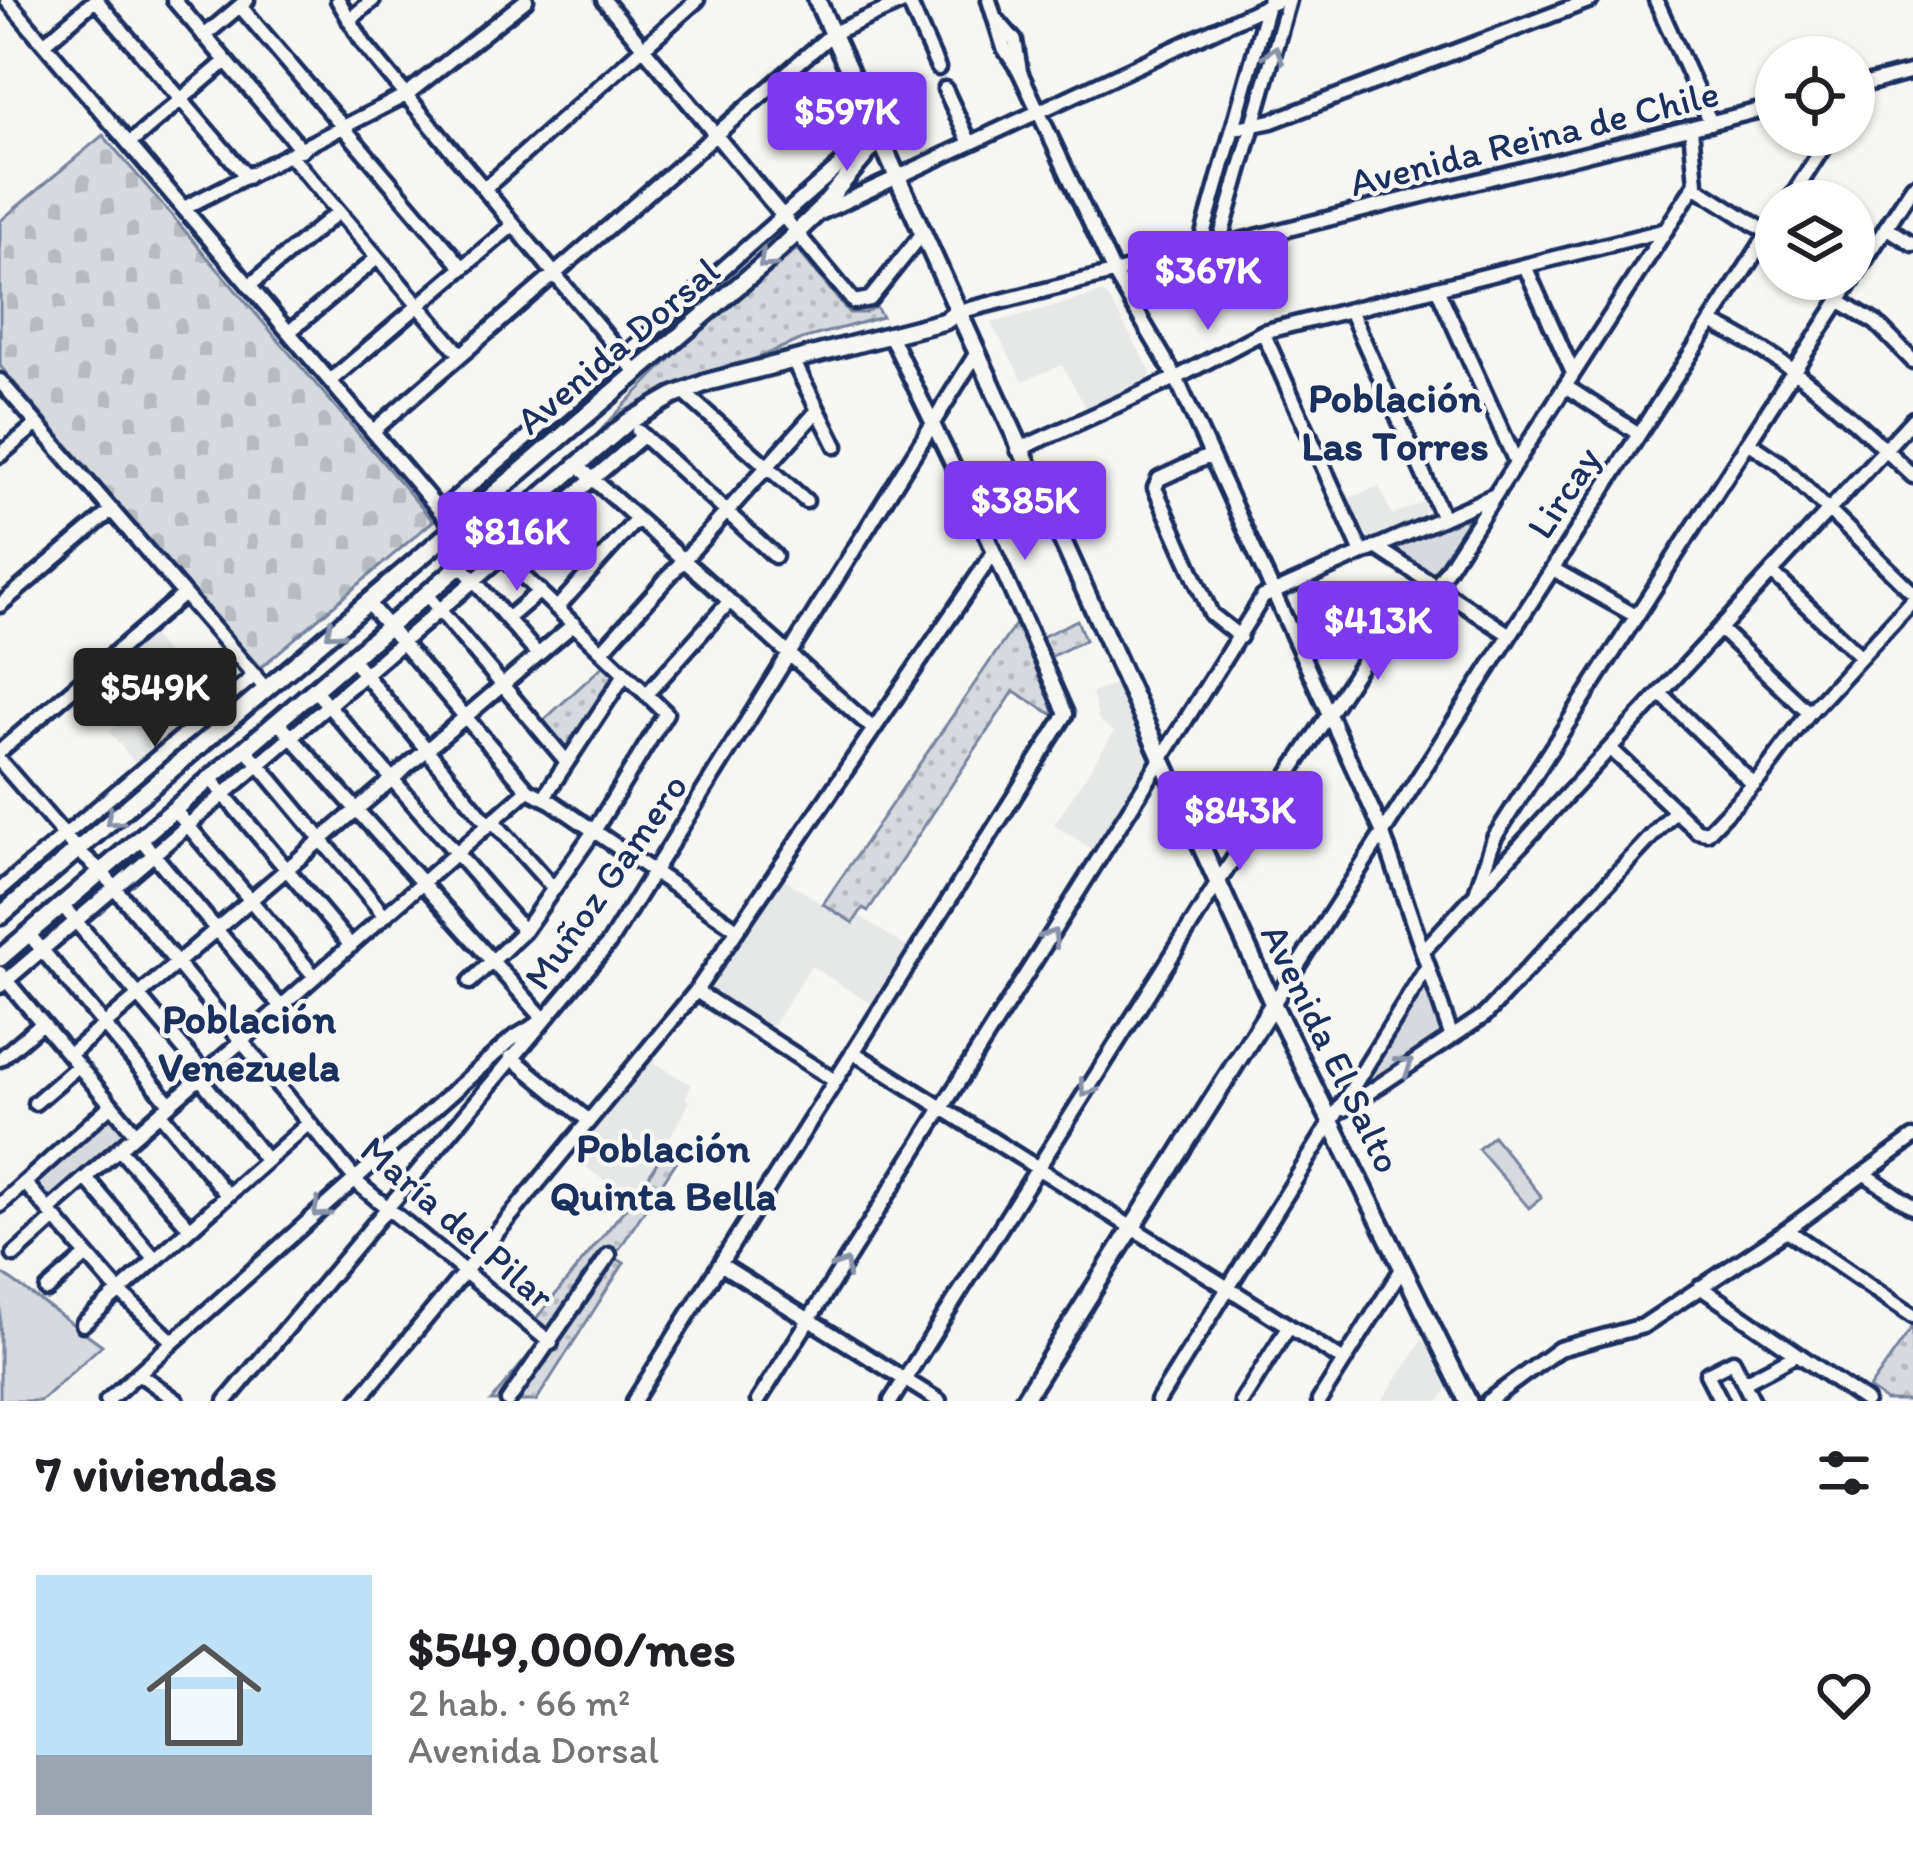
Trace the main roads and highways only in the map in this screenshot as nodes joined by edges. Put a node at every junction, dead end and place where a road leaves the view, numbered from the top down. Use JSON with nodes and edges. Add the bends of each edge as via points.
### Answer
{"nodes":[{"id":1,"x":817,"y":0,"type":"edge"},
{"id":2,"x":880,"y":137,"type":"junction"},
{"id":3,"x":958,"y":312,"type":"junction"},
{"id":4,"x":0,"y":916,"type":"edge"},
{"id":5,"x":0,"y":958,"type":"edge"},
{"id":6,"x":1273,"y":1004,"type":"junction"},
{"id":7,"x":1461,"y":1397,"type":"edge"},
{"id":8,"x":1023,"y":1401,"type":"edge"}],
"edges":[{"from":1,"to":2,"type":"main road","name":"Avenida El Salto"},
{"from":2,"to":3,"type":"main road","name":"Avenida El Salto"},
{"from":2,"to":4,"type":"main road","name":"Avenida Dorsal","one_way":true,"via":[[797,233],[368,602],[261,682]]},
{"from":3,"to":5,"type":"main road","name":"Avenida Dorsal","via":[[682,392],[628,422]]},
{"from":3,"to":6,"type":"main road","name":"Avenida El Salto"},
{"from":6,"to":7,"type":"main road","name":"Avenida El Salto","via":[[1335,1119]]},
{"from":6,"to":8,"type":"main road","name":"Lircay"}]}
